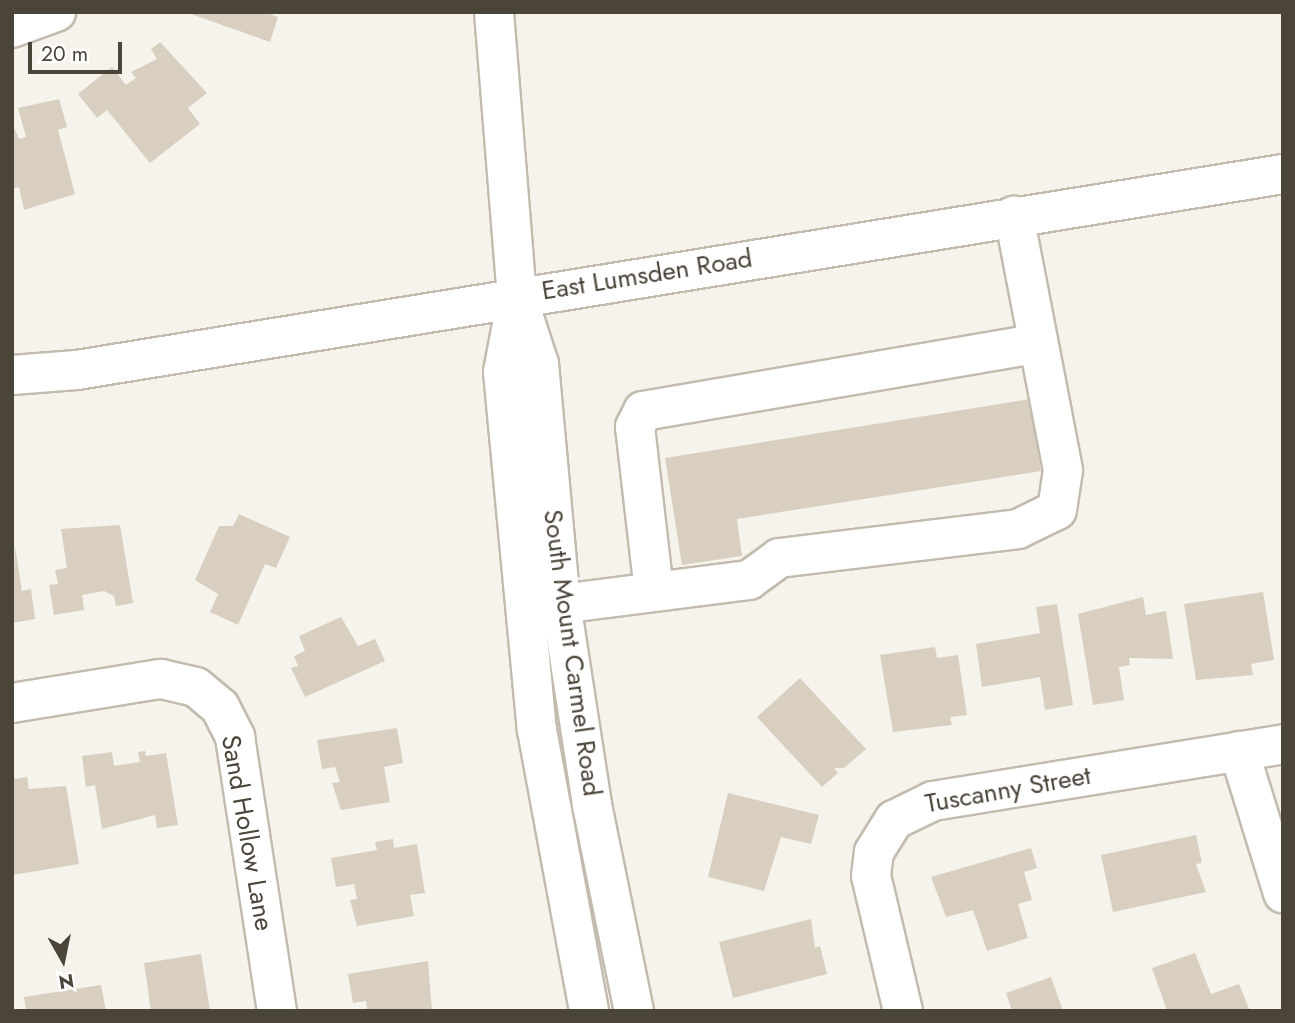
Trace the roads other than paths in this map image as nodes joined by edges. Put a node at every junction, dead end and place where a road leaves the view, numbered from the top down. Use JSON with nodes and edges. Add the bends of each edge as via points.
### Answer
{"nodes":[{"id":1,"x":56,"y":12,"type":"edge"},
{"id":2,"x":494,"y":12,"type":"edge"},
{"id":3,"x":12,"y":28,"type":"edge"},
{"id":4,"x":1283,"y":174,"type":"edge"},
{"id":5,"x":1014,"y":216,"type":"junction"},
{"id":6,"x":517,"y":296,"type":"junction"},
{"id":7,"x":1036,"y":344,"type":"junction"},
{"id":8,"x":12,"y":375,"type":"edge"},
{"id":9,"x":654,"y":591,"type":"junction"},
{"id":10,"x":561,"y":604,"type":"junction"},
{"id":11,"x":12,"y":703,"type":"edge"},
{"id":12,"x":1283,"y":744,"type":"edge"},
{"id":13,"x":1239,"y":751,"type":"junction"},
{"id":14,"x":1283,"y":892,"type":"edge"},
{"id":15,"x":277,"y":1011,"type":"edge"},
{"id":16,"x":589,"y":1011,"type":"edge"},
{"id":17,"x":634,"y":1011,"type":"edge"},
{"id":18,"x":903,"y":1011,"type":"edge"}],
"edges":[{"from":1,"to":3,"type":"street"},
{"from":2,"to":6,"type":"street","name":"South Mount Carmel Road"},
{"from":4,"to":5,"type":"street","name":"East Lumsden Road"},
{"from":5,"to":6,"type":"street","name":"East Lumsden Road"},
{"from":5,"to":7,"type":"street"},
{"from":6,"to":8,"type":"street","name":"East Lumsden Road","via":[[77,370]]},
{"from":6,"to":10,"type":"street","name":"South Mount Carmel Road","via":[[539,364]]},
{"from":6,"to":16,"type":"street","name":"South Mount Carmel Road","via":[[503,372],[537,730]]},
{"from":7,"to":9,"type":"street","via":[[643,411],[635,427]]},
{"from":7,"to":9,"type":"street","via":[[1064,493],[1057,510],[1041,521],[779,558],[749,580]]},
{"from":9,"to":10,"type":"street"},
{"from":10,"to":17,"type":"street","name":"South Mount Carmel Road","via":[[594,818]]},
{"from":11,"to":15,"type":"street","name":"Sand Hollow Lane","via":[[161,679],[196,687],[220,707],[235,737]]},
{"from":12,"to":13,"type":"street","name":"Tuscanny Street"},
{"from":13,"to":14,"type":"street"},
{"from":13,"to":18,"type":"street","name":"Tuscanny Street","via":[[933,801],[894,820],[874,852],[871,876]]}]}
